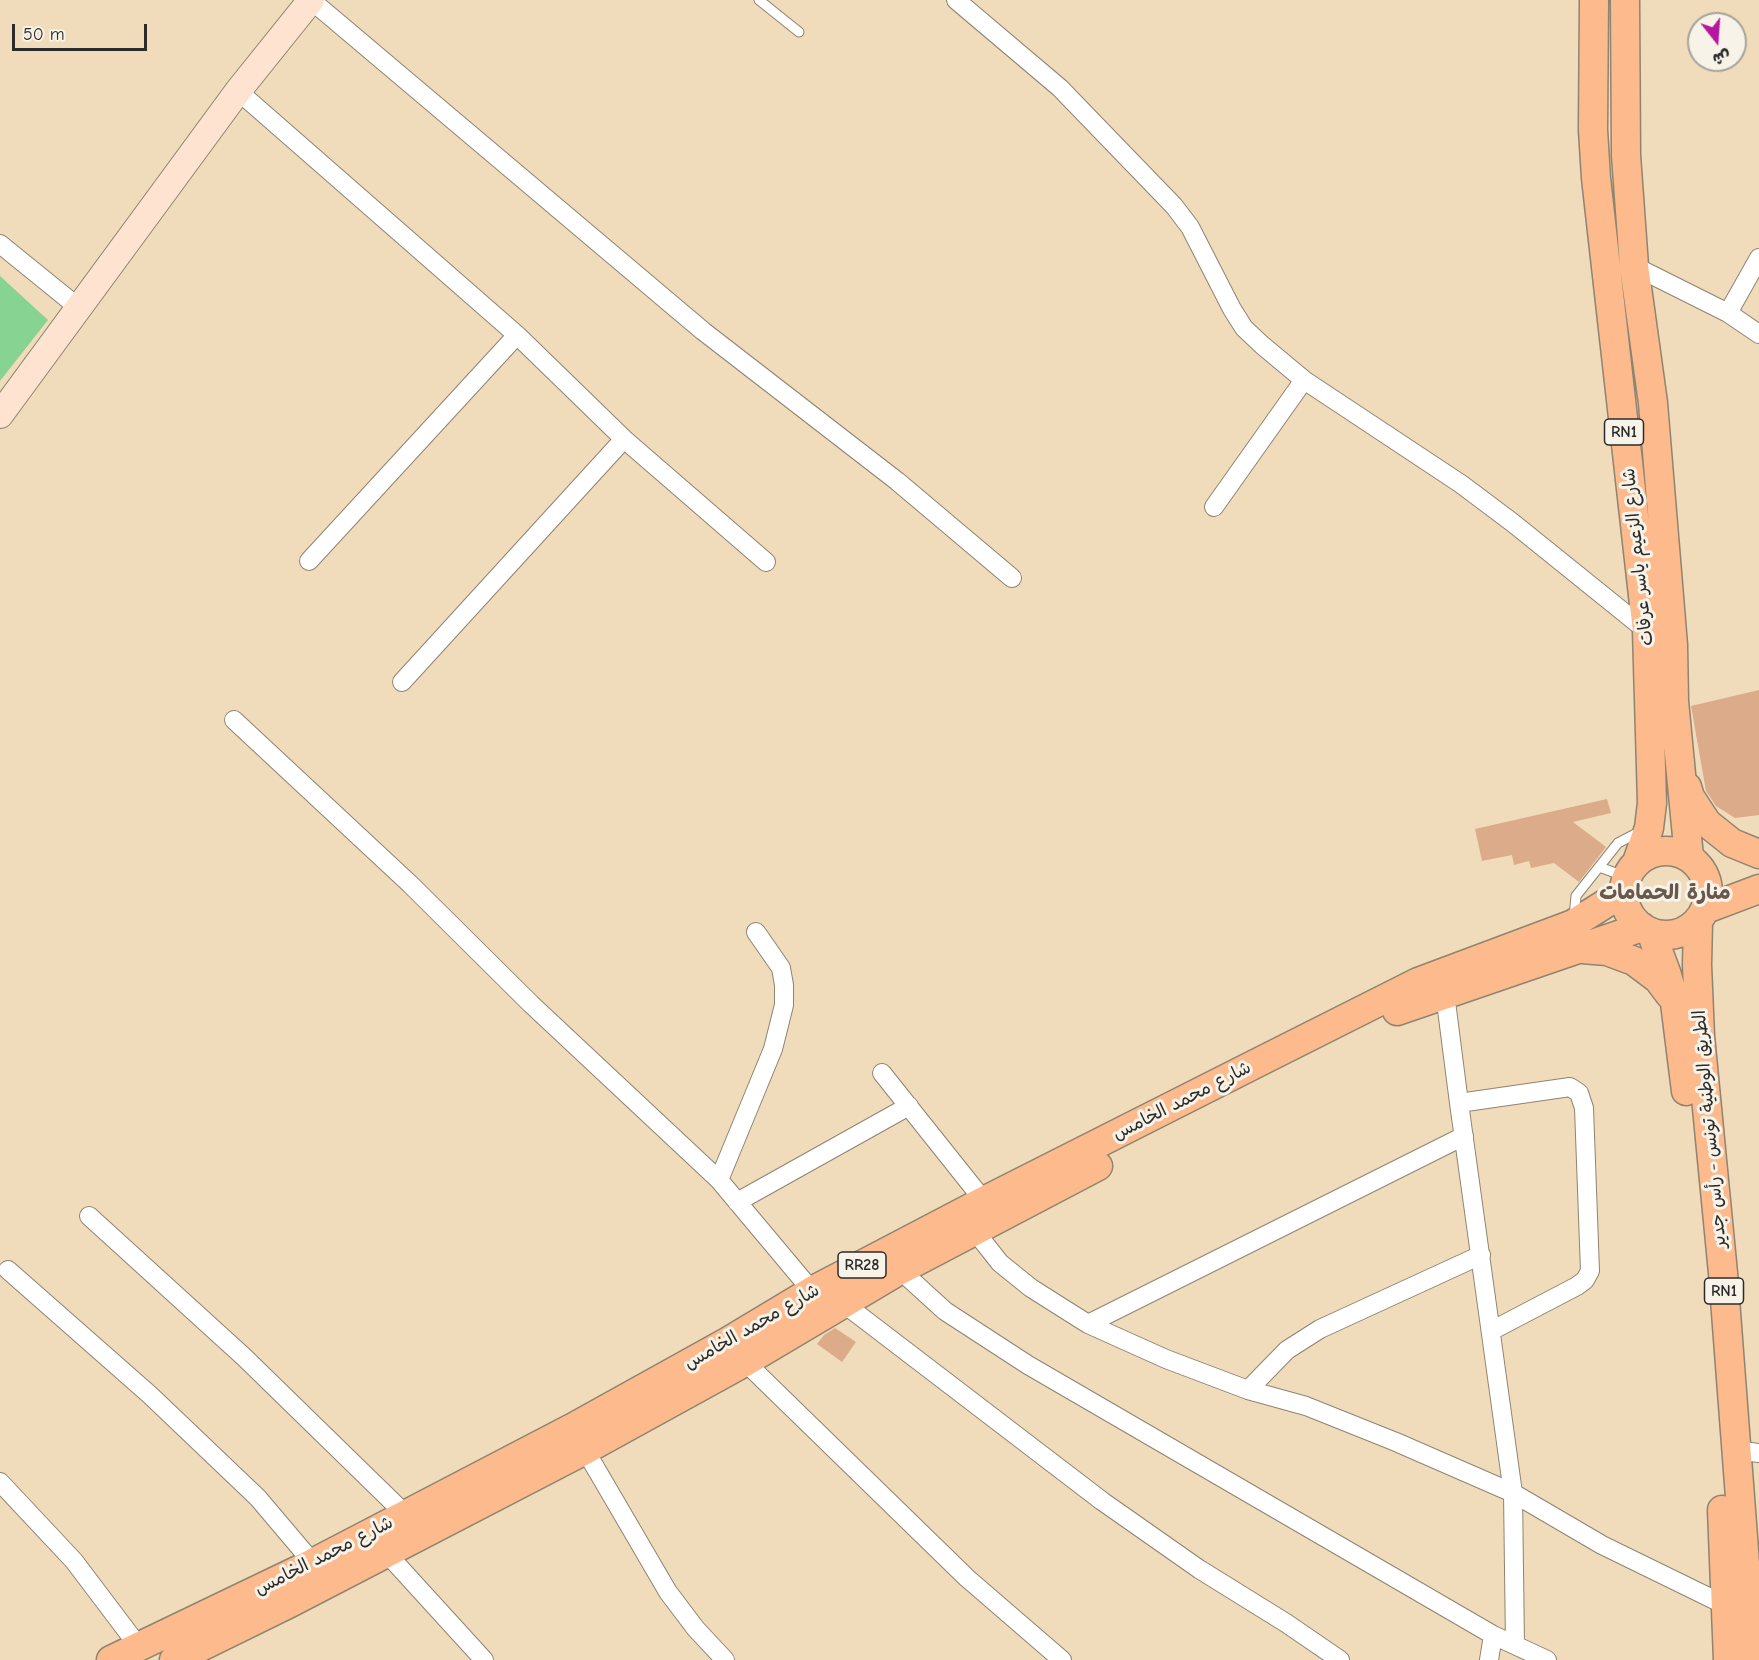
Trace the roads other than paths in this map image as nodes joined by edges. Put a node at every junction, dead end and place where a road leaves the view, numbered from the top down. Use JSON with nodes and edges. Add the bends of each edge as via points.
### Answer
{"nodes":[{"id":1,"x":311,"y":0,"type":"edge"},
{"id":2,"x":759,"y":0,"type":"edge"},
{"id":3,"x":956,"y":0,"type":"edge"},
{"id":4,"x":1625,"y":0,"type":"edge"},
{"id":5,"x":1592,"y":1,"type":"edge"},
{"id":6,"x":799,"y":32,"type":"dead end"},
{"id":7,"x":238,"y":91,"type":"junction"},
{"id":8,"x":0,"y":244,"type":"edge"},
{"id":9,"x":1759,"y":258,"type":"edge"},
{"id":10,"x":1634,"y":266,"type":"junction"},
{"id":11,"x":79,"y":308,"type":"junction"},
{"id":12,"x":1728,"y":313,"type":"junction"},
{"id":13,"x":1759,"y":334,"type":"edge"},
{"id":14,"x":517,"y":335,"type":"junction"},
{"id":15,"x":1304,"y":380,"type":"junction"},
{"id":16,"x":0,"y":415,"type":"edge"},
{"id":17,"x":624,"y":439,"type":"junction"},
{"id":18,"x":1214,"y":507,"type":"dead end"},
{"id":19,"x":309,"y":561,"type":"dead end"},
{"id":20,"x":766,"y":562,"type":"dead end"},
{"id":21,"x":1012,"y":578,"type":"dead end"},
{"id":22,"x":1647,"y":631,"type":"junction"},
{"id":23,"x":402,"y":682,"type":"dead end"},
{"id":24,"x":234,"y":720,"type":"dead end"},
{"id":25,"x":1680,"y":766,"type":"junction"},
{"id":26,"x":1649,"y":828,"type":"junction"},
{"id":27,"x":1759,"y":854,"type":"edge"},
{"id":28,"x":1695,"y":863,"type":"junction"},
{"id":29,"x":1599,"y":867,"type":"junction"},
{"id":30,"x":1630,"y":877,"type":"junction"},
{"id":31,"x":1759,"y":889,"type":"edge"},
{"id":32,"x":1702,"y":915,"type":"junction"},
{"id":33,"x":1646,"y":930,"type":"junction"},
{"id":34,"x":756,"y":932,"type":"dead end"},
{"id":35,"x":1575,"y":936,"type":"junction"},
{"id":36,"x":1446,"y":994,"type":"junction"},
{"id":37,"x":1675,"y":1003,"type":"junction"},
{"id":38,"x":882,"y":1073,"type":"dead end"},
{"id":39,"x":1459,"y":1103,"type":"junction"},
{"id":40,"x":909,"y":1106,"type":"junction"},
{"id":41,"x":1464,"y":1136,"type":"junction"},
{"id":42,"x":719,"y":1180,"type":"junction"},
{"id":43,"x":984,"y":1201,"type":"junction"},
{"id":44,"x":737,"y":1202,"type":"junction"},
{"id":45,"x":89,"y":1216,"type":"dead end"},
{"id":46,"x":974,"y":1230,"type":"junction"},
{"id":47,"x":1481,"y":1255,"type":"junction"},
{"id":48,"x":8,"y":1270,"type":"dead end"},
{"id":49,"x":900,"y":1270,"type":"junction"},
{"id":50,"x":812,"y":1291,"type":"junction"},
{"id":51,"x":843,"y":1303,"type":"junction"},
{"id":52,"x":1088,"y":1324,"type":"junction"},
{"id":53,"x":1491,"y":1331,"type":"junction"},
{"id":54,"x":736,"y":1352,"type":"junction"},
{"id":55,"x":1248,"y":1390,"type":"junction"},
{"id":56,"x":578,"y":1439,"type":"junction"},
{"id":57,"x":1748,"y":1451,"type":"edge"},
{"id":58,"x":0,"y":1482,"type":"edge"},
{"id":59,"x":1514,"y":1493,"type":"junction"},
{"id":60,"x":406,"y":1515,"type":"junction"},
{"id":61,"x":377,"y":1543,"type":"junction"},
{"id":62,"x":313,"y":1563,"type":"junction"},
{"id":63,"x":1752,"y":1572,"type":"edge"},
{"id":64,"x":1738,"y":1612,"type":"junction"},
{"id":65,"x":1493,"y":1635,"type":"junction"},
{"id":66,"x":1515,"y":1645,"type":"junction"},
{"id":67,"x":140,"y":1647,"type":"junction"},
{"id":68,"x":111,"y":1660,"type":"edge"},
{"id":69,"x":174,"y":1660,"type":"edge"},
{"id":70,"x":484,"y":1660,"type":"edge"},
{"id":71,"x":725,"y":1660,"type":"edge"},
{"id":72,"x":1062,"y":1660,"type":"edge"},
{"id":73,"x":1340,"y":1660,"type":"edge"},
{"id":74,"x":1489,"y":1660,"type":"edge"},
{"id":75,"x":1547,"y":1660,"type":"edge"},
{"id":76,"x":1728,"y":1660,"type":"edge"},
{"id":77,"x":1751,"y":1660,"type":"edge"}],
"edges":[{"from":1,"to":7,"type":"main road"},
{"from":1,"to":21,"type":"street","via":[[702,331],[897,481]]},
{"from":2,"to":6,"type":"lane"},
{"from":3,"to":15,"type":"street","via":[[1060,88],[1174,206],[1190,227],[1244,328]]},
{"from":4,"to":10,"type":"main road","name":"شارع الزعيم ياسر عرفات","number":"RN1","via":[[1626,155]]},
{"from":5,"to":22,"type":"main road","name":"شارع الزعيم ياسر عرفات","number":"RN1","via":[[1596,177]]},
{"from":7,"to":11,"type":"main road"},
{"from":7,"to":14,"type":"street"},
{"from":8,"to":11,"type":"street"},
{"from":9,"to":12,"type":"street"},
{"from":10,"to":12,"type":"street"},
{"from":10,"to":25,"type":"main road","name":"شارع الزعيم ياسر عرفات","number":"RN1","via":[[1654,414]]},
{"from":11,"to":16,"type":"main road"},
{"from":12,"to":13,"type":"street"},
{"from":14,"to":17,"type":"street"},
{"from":14,"to":19,"type":"street"},
{"from":15,"to":18,"type":"street"},
{"from":15,"to":22,"type":"street","via":[[1461,484]]},
{"from":17,"to":20,"type":"street"},
{"from":17,"to":23,"type":"street"},
{"from":22,"to":26,"type":"main road","name":"شارع الزعيم ياسر عرفات","number":"RN1","via":[[1652,778]]},
{"from":24,"to":42,"type":"street"},
{"from":25,"to":27,"type":"main road","via":[[1690,797],[1707,823],[1732,843]]},
{"from":25,"to":28,"type":"main road","name":"شارع الزعيم ياسر عرفات","number":"RN1"},
{"from":26,"to":29,"type":"lane","via":[[1618,843]]},
{"from":26,"to":30,"type":"main road","name":"شارع الزعيم ياسر عرفات","number":"RN1"},
{"from":27,"to":28,"type":"main road"},
{"from":28,"to":30,"type":"main road","via":[[1676,852],[1662,851],[1649,854]]},
{"from":28,"to":32,"type":"main road","number":"RN1","via":[[1707,881],[1709,895]]},
{"from":29,"to":30,"type":"lane"},
{"from":29,"to":35,"type":"lane","via":[[1576,896]]},
{"from":30,"to":33,"type":"main road","number":"RN1","via":[[1626,906],[1632,918]]},
{"from":30,"to":35,"type":"main road","name":"شارع محمد الخامس","number":"RR28"},
{"from":31,"to":32,"type":"main road"},
{"from":32,"to":33,"type":"main road","via":[[1688,930],[1676,934]]},
{"from":32,"to":57,"type":"main road","name":"الطريق الوطنية تونس - رأس جدير","number":"RN1","via":[[1696,965],[1700,1036],[1723,1273]]},
{"from":33,"to":35,"type":"main road","name":"شارع محمد الخامس","number":"RR28"},
{"from":33,"to":37,"type":"main road","name":"الطريق الوطنية تونس - رأس جدير","number":"RN1"},
{"from":34,"to":42,"type":"street","via":[[781,968],[784,1005],[773,1048]]},
{"from":35,"to":36,"type":"main road","name":"شارع محمد الخامس","number":"RR28"},
{"from":35,"to":37,"type":"main road","via":[[1634,961],[1658,979]]},
{"from":35,"to":43,"type":"main road","name":"شارع محمد الخامس","number":"RR28","via":[[1418,982]]},
{"from":36,"to":39,"type":"street"},
{"from":36,"to":46,"type":"main road","name":"شارع محمد الخامس","number":"RR28","via":[[1386,1015]]},
{"from":37,"to":64,"type":"main road","name":"الطريق الوطنية تونس - رأس جدير","number":"RN1","via":[[1706,1254]]},
{"from":38,"to":40,"type":"street"},
{"from":39,"to":41,"type":"street"},
{"from":39,"to":53,"type":"street","via":[[1570,1087],[1579,1093],[1584,1108],[1590,1271],[1577,1286]]},
{"from":40,"to":43,"type":"street"},
{"from":40,"to":44,"type":"street"},
{"from":41,"to":47,"type":"street"},
{"from":41,"to":52,"type":"street"},
{"from":42,"to":44,"type":"street"},
{"from":43,"to":50,"type":"main road","name":"شارع محمد الخامس","number":"RR28"},
{"from":44,"to":50,"type":"street"},
{"from":45,"to":60,"type":"street","via":[[244,1357]]},
{"from":46,"to":49,"type":"main road","name":"شارع محمد الخامس","number":"RR28"},
{"from":46,"to":52,"type":"street","via":[[1000,1263],[1023,1282]]},
{"from":47,"to":53,"type":"street"},
{"from":47,"to":55,"type":"street","via":[[1320,1329],[1287,1350]]},
{"from":48,"to":62,"type":"street","via":[[150,1395],[258,1498]]},
{"from":49,"to":51,"type":"main road","name":"شارع محمد الخامس","number":"RR28"},
{"from":49,"to":65,"type":"street","via":[[945,1311],[1028,1365]]},
{"from":50,"to":54,"type":"main road","name":"شارع محمد الخامس","number":"RR28"},
{"from":51,"to":54,"type":"main road","name":"شارع محمد الخامس","number":"RR28"},
{"from":51,"to":73,"type":"street","via":[[1102,1501],[1198,1569]]},
{"from":52,"to":55,"type":"street"},
{"from":53,"to":59,"type":"street"},
{"from":54,"to":56,"type":"main road","name":"شارع محمد الخامس","number":"RR28"},
{"from":54,"to":72,"type":"street","via":[[967,1578]]},
{"from":55,"to":59,"type":"street","via":[[1306,1406]]},
{"from":56,"to":60,"type":"main road","name":"شارع محمد الخامس","number":"RR28"},
{"from":56,"to":61,"type":"main road","name":"شارع محمد الخامس","number":"RR28"},
{"from":56,"to":71,"type":"street","via":[[668,1592]]},
{"from":57,"to":63,"type":"main road","name":"الطريق الوطنية تونس - رأس جدير","number":"RN1"},
{"from":58,"to":67,"type":"street","via":[[74,1562]]},
{"from":59,"to":64,"type":"street","via":[[1602,1545]]},
{"from":59,"to":66,"type":"street"},
{"from":60,"to":61,"type":"main road","name":"شارع محمد الخامس","number":"RR28"},
{"from":61,"to":62,"type":"main road","name":"شارع محمد الخامس","number":"RR28"},
{"from":61,"to":69,"type":"main road","name":"شارع محمد الخامس","number":"RR28","via":[[290,1603]]},
{"from":61,"to":70,"type":"street"},
{"from":62,"to":67,"type":"main road","name":"شارع محمد الخامس","number":"RR28"},
{"from":63,"to":64,"type":"main road","name":"الطريق الوطنية تونس - رأس جدير","number":"RN1"},
{"from":64,"to":76,"type":"main road","name":"الطريق الوطنية تونس - رأس جدير","number":"RN1"},
{"from":64,"to":77,"type":"main road","name":"الطريق الوطنية تونس - رأس جدير","number":"RN1"},
{"from":65,"to":66,"type":"street"},
{"from":65,"to":74,"type":"street"},
{"from":66,"to":75,"type":"street"},
{"from":67,"to":68,"type":"main road","name":"شارع محمد الخامس","number":"RR28"}]}
